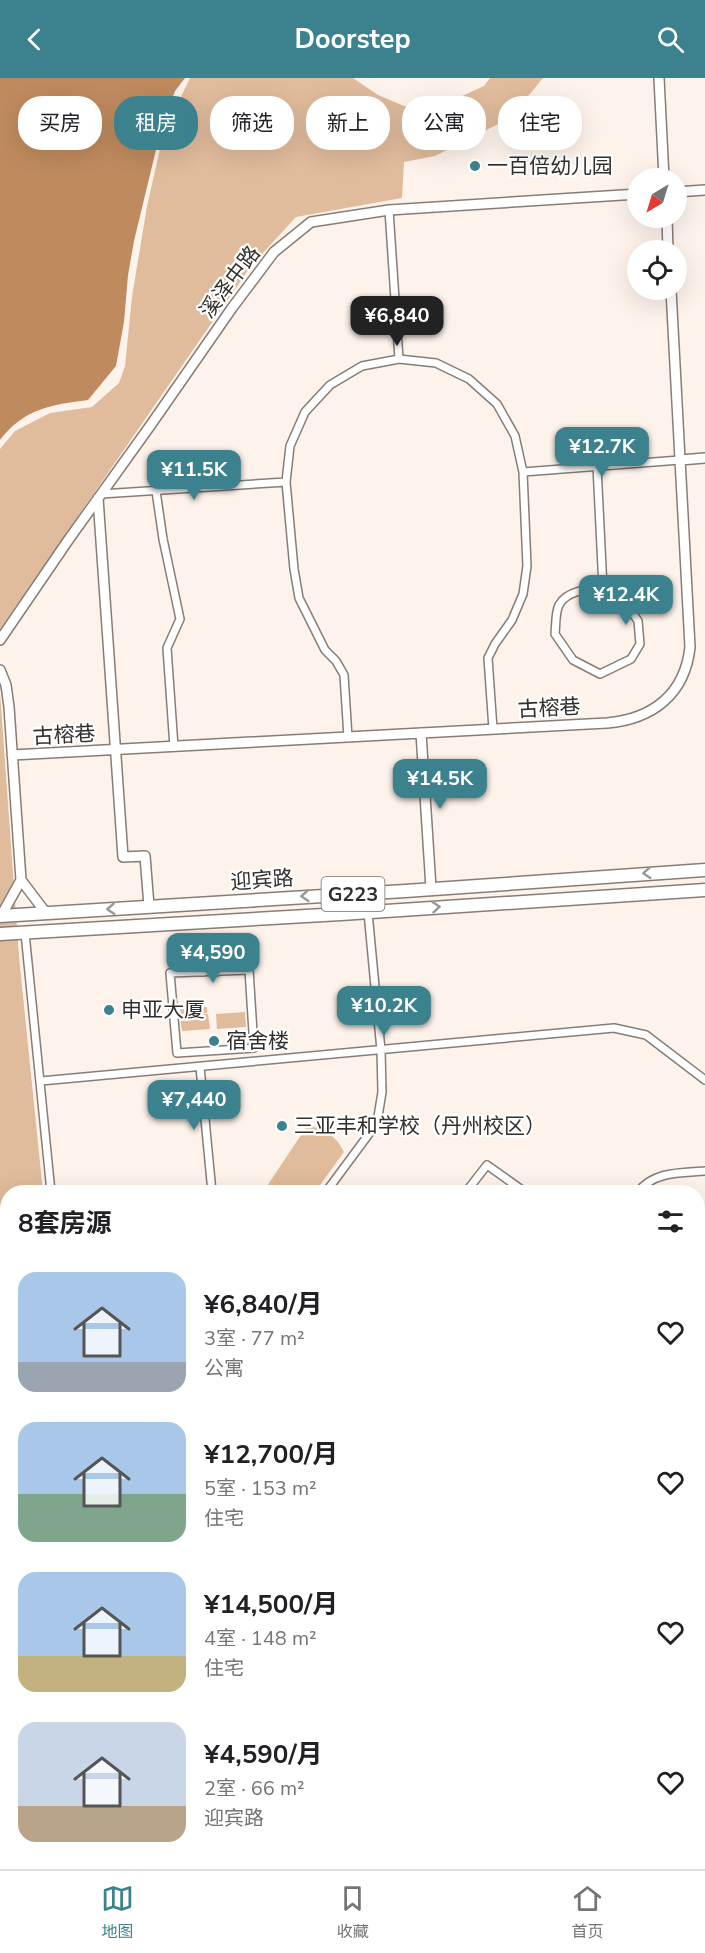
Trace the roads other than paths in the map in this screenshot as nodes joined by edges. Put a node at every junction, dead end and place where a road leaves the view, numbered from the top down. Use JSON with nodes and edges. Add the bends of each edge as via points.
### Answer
{"nodes":[{"id":1,"x":659,"y":78,"type":"edge"},
{"id":2,"x":664,"y":168,"type":"edge"},
{"id":3,"x":705,"y":190,"type":"edge"},
{"id":4,"x":687,"y":191,"type":"edge"},
{"id":5,"x":627,"y":195,"type":"edge"},
{"id":6,"x":389,"y":210,"type":"junction"},
{"id":7,"x":671,"y":300,"type":"edge"},
{"id":8,"x":399,"y":359,"type":"junction"},
{"id":9,"x":705,"y":458,"type":"edge"},
{"id":10,"x":680,"y":460,"type":"junction"},
{"id":11,"x":597,"y":466,"type":"junction"},
{"id":12,"x":523,"y":472,"type":"junction"},
{"id":13,"x":286,"y":482,"type":"junction"},
{"id":14,"x":156,"y":491,"type":"junction"},
{"id":15,"x":99,"y":496,"type":"junction"},
{"id":16,"x":603,"y":588,"type":"junction"},
{"id":17,"x":0,"y":640,"type":"edge"},
{"id":18,"x":0,"y":670,"type":"edge"},
{"id":19,"x":493,"y":729,"type":"junction"},
{"id":20,"x":421,"y":733,"type":"junction"},
{"id":21,"x":348,"y":737,"type":"junction"},
{"id":22,"x":174,"y":747,"type":"junction"},
{"id":23,"x":116,"y":750,"type":"junction"},
{"id":24,"x":12,"y":755,"type":"junction"},
{"id":25,"x":705,"y":870,"type":"edge"},
{"id":26,"x":21,"y":880,"type":"junction"},
{"id":27,"x":431,"y":888,"type":"junction"},
{"id":28,"x":705,"y":890,"type":"edge"},
{"id":29,"x":405,"y":891,"type":"junction"},
{"id":30,"x":340,"y":894,"type":"junction"},
{"id":31,"x":358,"y":894,"type":"junction"},
{"id":32,"x":149,"y":906,"type":"junction"},
{"id":33,"x":404,"y":910,"type":"junction"},
{"id":34,"x":368,"y":912,"type":"junction"},
{"id":35,"x":46,"y":913,"type":"junction"},
{"id":36,"x":341,"y":914,"type":"junction"},
{"id":37,"x":1,"y":916,"type":"edge"},
{"id":38,"x":25,"y":933,"type":"junction"},
{"id":39,"x":0,"y":934,"type":"edge"},
{"id":40,"x":207,"y":943,"type":"dead end"},
{"id":41,"x":208,"y":954,"type":"junction"},
{"id":42,"x":204,"y":972,"type":"junction"},
{"id":43,"x":217,"y":972,"type":"junction"},
{"id":44,"x":381,"y":1050,"type":"junction"},
{"id":45,"x":200,"y":1067,"type":"junction"},
{"id":46,"x":705,"y":1080,"type":"edge"},
{"id":47,"x":41,"y":1081,"type":"junction"},
{"id":48,"x":705,"y":1171,"type":"edge"},
{"id":49,"x":50,"y":1185,"type":"edge"},
{"id":50,"x":211,"y":1185,"type":"edge"},
{"id":51,"x":331,"y":1185,"type":"edge"},
{"id":52,"x":471,"y":1185,"type":"edge"},
{"id":53,"x":515,"y":1185,"type":"edge"},
{"id":54,"x":645,"y":1185,"type":"edge"}],
"edges":[{"from":1,"to":2,"type":"street"},
{"from":3,"to":4,"type":"street"},
{"from":5,"to":6,"type":"street","name":"溪泽中路"},
{"from":6,"to":8,"type":"street"},
{"from":6,"to":15,"type":"street","name":"溪泽中路","via":[[311,222],[274,252]]},
{"from":7,"to":10,"type":"street","name":"古榕巷"},
{"from":8,"to":12,"type":"street","via":[[436,363],[469,379],[497,404],[515,436]]},
{"from":8,"to":13,"type":"street","via":[[362,366],[330,385],[305,412],[290,446]]},
{"from":9,"to":10,"type":"street"},
{"from":10,"to":11,"type":"street"},
{"from":10,"to":19,"type":"street","name":"古榕巷","via":[[690,647],[676,687],[657,707],[631,720]]},
{"from":11,"to":12,"type":"street"},
{"from":11,"to":16,"type":"street"},
{"from":12,"to":19,"type":"street","via":[[527,566],[523,594],[512,620],[488,658]]},
{"from":13,"to":14,"type":"street"},
{"from":13,"to":21,"type":"street","via":[[299,598],[325,650],[344,675]]},
{"from":14,"to":15,"type":"street"},
{"from":14,"to":22,"type":"street","via":[[180,619],[167,648]]},
{"from":15,"to":17,"type":"street","name":"溪泽中路"},
{"from":15,"to":23,"type":"street"},
{"from":16,"to":16,"type":"street","via":[[627,605],[639,621],[640,644],[631,659],[600,674],[573,660],[555,634],[558,606],[565,598],[583,589]]},
{"from":18,"to":24,"type":"street","via":[[6,685]]},
{"from":19,"to":20,"type":"street","name":"古榕巷"},
{"from":20,"to":21,"type":"street","name":"古榕巷"},
{"from":20,"to":27,"type":"street"},
{"from":21,"to":22,"type":"street","name":"古榕巷"},
{"from":22,"to":23,"type":"street","name":"古榕巷"},
{"from":23,"to":24,"type":"street","name":"古榕巷"},
{"from":23,"to":32,"type":"street","via":[[123,857],[145,856]]},
{"from":24,"to":26,"type":"street"},
{"from":25,"to":27,"type":"highway","name":"迎宾路","number":"G223","one_way":true},
{"from":26,"to":35,"type":"street"},
{"from":26,"to":37,"type":"street"},
{"from":27,"to":29,"type":"highway","name":"迎宾路","number":"G223"},
{"from":33,"to":28,"type":"highway","name":"迎宾路","number":"G223","one_way":true},
{"from":29,"to":31,"type":"highway","name":"迎宾路","number":"G223"},
{"from":29,"to":33,"type":"highway","via":[[399,901]]},
{"from":29,"to":34,"type":"highway"},
{"from":30,"to":31,"type":"highway","name":"迎宾路","number":"G223"},
{"from":30,"to":32,"type":"highway","name":"迎宾路","number":"G223","one_way":true},
{"from":30,"to":36,"type":"highway"},
{"from":31,"to":34,"type":"street"},
{"from":32,"to":35,"type":"highway","name":"迎宾路","number":"G223","one_way":true},
{"from":33,"to":34,"type":"highway","name":"迎宾路","number":"G223"},
{"from":34,"to":36,"type":"highway","name":"迎宾路","number":"G223"},
{"from":34,"to":44,"type":"street"},
{"from":35,"to":37,"type":"highway","name":"迎宾路","number":"G223"},
{"from":36,"to":38,"type":"highway","name":"迎宾路","number":"G223"},
{"from":38,"to":39,"type":"highway","name":"迎宾路","number":"G223"},
{"from":38,"to":47,"type":"street"},
{"from":40,"to":41,"type":"street"},
{"from":41,"to":42,"type":"street","via":[[202,954]]},
{"from":41,"to":43,"type":"street","via":[[215,953]]},
{"from":42,"to":43,"type":"street"},
{"from":42,"to":43,"type":"street","via":[[170,974],[177,1053],[254,1050],[249,970]]},
{"from":44,"to":45,"type":"street"},
{"from":44,"to":46,"type":"street","via":[[614,1028],[646,1035]]},
{"from":44,"to":51,"type":"street","via":[[382,1092],[377,1123]]},
{"from":45,"to":47,"type":"street"},
{"from":45,"to":50,"type":"street"},
{"from":47,"to":49,"type":"street"},
{"from":48,"to":54,"type":"street","via":[[666,1174]]},
{"from":52,"to":53,"type":"street","via":[[487,1165]]}]}
